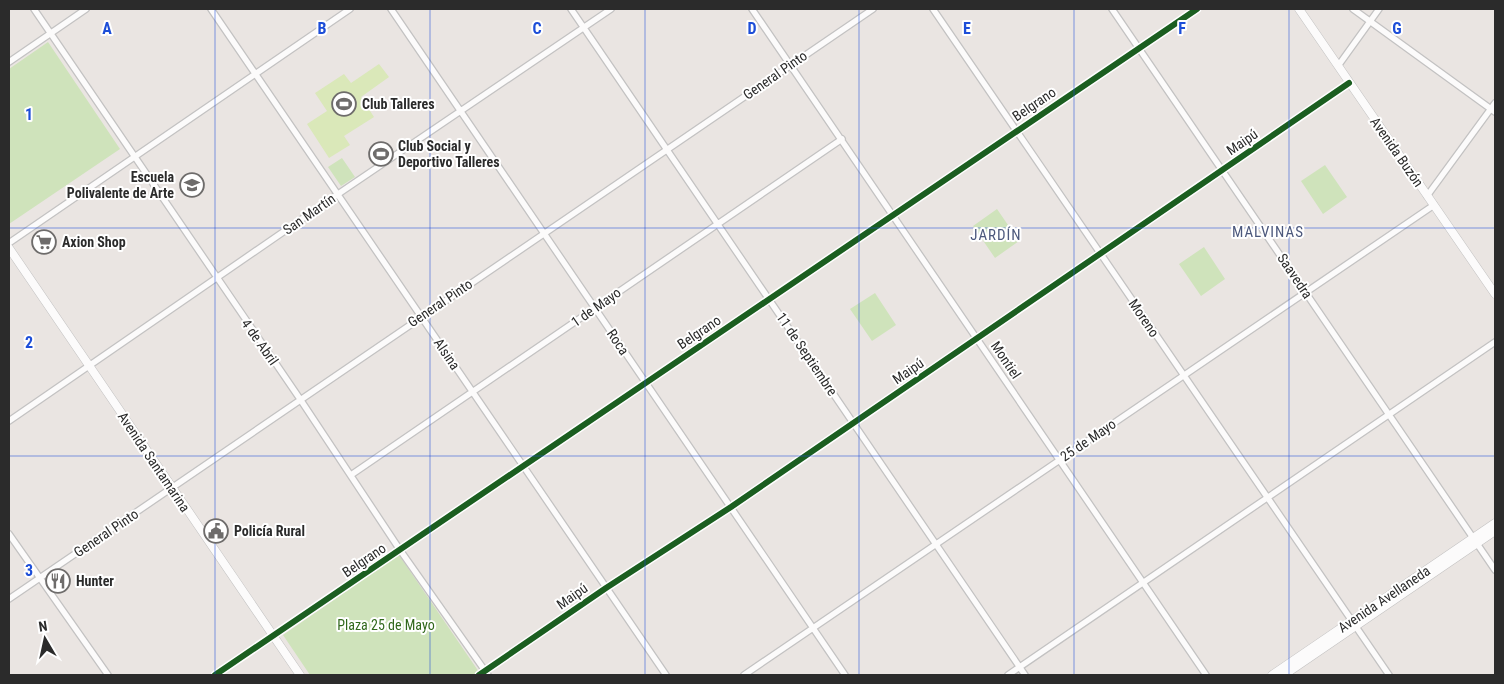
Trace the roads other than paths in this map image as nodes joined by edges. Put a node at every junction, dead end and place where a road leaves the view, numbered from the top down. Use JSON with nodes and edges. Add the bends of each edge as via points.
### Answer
{"nodes":[{"id":1,"x":34,"y":9,"type":"edge"},
{"id":2,"x":86,"y":9,"type":"edge"},
{"id":3,"x":211,"y":9,"type":"edge"},
{"id":4,"x":350,"y":9,"type":"edge"},
{"id":5,"x":391,"y":9,"type":"edge"},
{"id":6,"x":572,"y":9,"type":"edge"},
{"id":7,"x":611,"y":9,"type":"edge"},
{"id":8,"x":752,"y":9,"type":"edge"},
{"id":9,"x":873,"y":9,"type":"edge"},
{"id":10,"x":933,"y":9,"type":"edge"},
{"id":11,"x":1112,"y":9,"type":"edge"},
{"id":12,"x":1197,"y":9,"type":"edge"},
{"id":13,"x":1299,"y":9,"type":"edge"},
{"id":14,"x":1353,"y":9,"type":"edge"},
{"id":15,"x":1378,"y":9,"type":"edge"},
{"id":16,"x":1370,"y":21,"type":"junction"},
{"id":17,"x":584,"y":27,"type":"junction"},
{"id":18,"x":51,"y":33,"type":"junction"},
{"id":19,"x":1139,"y":48,"type":"junction"},
{"id":20,"x":9,"y":62,"type":"edge"},
{"id":21,"x":790,"y":65,"type":"junction"},
{"id":22,"x":1338,"y":66,"type":"junction"},
{"id":23,"x":256,"y":74,"type":"junction"},
{"id":24,"x":1349,"y":83,"type":"junction"},
{"id":25,"x":1494,"y":108,"type":"edge"},
{"id":26,"x":460,"y":112,"type":"junction"},
{"id":27,"x":1016,"y":131,"type":"junction"},
{"id":28,"x":842,"y":139,"type":"junction"},
{"id":29,"x":667,"y":150,"type":"junction"},
{"id":30,"x":135,"y":156,"type":"junction"},
{"id":31,"x":1223,"y":170,"type":"junction"},
{"id":32,"x":337,"y":195,"type":"junction"},
{"id":33,"x":1428,"y":196,"type":"junction"},
{"id":34,"x":1434,"y":205,"type":"junction"},
{"id":35,"x":893,"y":215,"type":"junction"},
{"id":36,"x":718,"y":224,"type":"junction"},
{"id":37,"x":543,"y":233,"type":"junction"},
{"id":38,"x":9,"y":243,"type":"edge"},
{"id":39,"x":9,"y":248,"type":"edge"},
{"id":40,"x":1100,"y":254,"type":"junction"},
{"id":41,"x":216,"y":278,"type":"junction"},
{"id":42,"x":1306,"y":292,"type":"junction"},
{"id":43,"x":1495,"y":294,"type":"edge"},
{"id":44,"x":769,"y":299,"type":"junction"},
{"id":45,"x":595,"y":308,"type":"junction"},
{"id":46,"x":421,"y":316,"type":"junction"},
{"id":47,"x":977,"y":339,"type":"junction"},
{"id":48,"x":1495,"y":342,"type":"edge"},
{"id":49,"x":90,"y":366,"type":"junction"},
{"id":50,"x":1183,"y":375,"type":"junction"},
{"id":51,"x":646,"y":383,"type":"junction"},
{"id":52,"x":473,"y":392,"type":"junction"},
{"id":53,"x":300,"y":399,"type":"junction"},
{"id":54,"x":1389,"y":414,"type":"junction"},
{"id":55,"x":9,"y":421,"type":"edge"},
{"id":56,"x":854,"y":423,"type":"junction"},
{"id":57,"x":1059,"y":460,"type":"junction"},
{"id":58,"x":524,"y":467,"type":"junction"},
{"id":59,"x":351,"y":475,"type":"junction"},
{"id":60,"x":172,"y":488,"type":"junction"},
{"id":61,"x":1267,"y":498,"type":"junction"},
{"id":62,"x":731,"y":507,"type":"junction"},
{"id":63,"x":1495,"y":523,"type":"edge"},
{"id":64,"x":1495,"y":531,"type":"edge"},
{"id":65,"x":9,"y":534,"type":"edge"},
{"id":66,"x":1475,"y":541,"type":"junction"},
{"id":67,"x":936,"y":544,"type":"junction"},
{"id":68,"x":400,"y":550,"type":"junction"},
{"id":69,"x":1495,"y":570,"type":"edge"},
{"id":70,"x":40,"y":578,"type":"junction"},
{"id":71,"x":1143,"y":582,"type":"junction"},
{"id":72,"x":606,"y":588,"type":"junction"},
{"id":73,"x":9,"y":599,"type":"edge"},
{"id":74,"x":1354,"y":624,"type":"junction"},
{"id":75,"x":813,"y":628,"type":"junction"},
{"id":76,"x":273,"y":637,"type":"junction"},
{"id":77,"x":1020,"y":667,"type":"junction"},
{"id":78,"x":486,"y":673,"type":"edge"},
{"id":79,"x":108,"y":675,"type":"edge"},
{"id":80,"x":215,"y":675,"type":"edge"},
{"id":81,"x":300,"y":675,"type":"edge"},
{"id":82,"x":479,"y":675,"type":"edge"},
{"id":83,"x":666,"y":675,"type":"edge"},
{"id":84,"x":744,"y":675,"type":"edge"},
{"id":85,"x":845,"y":675,"type":"edge"},
{"id":86,"x":1008,"y":675,"type":"edge"},
{"id":87,"x":1025,"y":675,"type":"edge"},
{"id":88,"x":1206,"y":675,"type":"edge"},
{"id":89,"x":1272,"y":675,"type":"edge"},
{"id":90,"x":1284,"y":675,"type":"edge"},
{"id":91,"x":1389,"y":675,"type":"edge"}],
"edges":[{"from":1,"to":18,"type":"street","name":"4 de Abril"},
{"from":2,"to":18,"type":"street"},
{"from":3,"to":23,"type":"street","name":"Alsina"},
{"from":4,"to":23,"type":"street"},
{"from":5,"to":26,"type":"street","name":"Roca"},
{"from":6,"to":17,"type":"street","name":"11 de Septiembre"},
{"from":7,"to":17,"type":"street","name":"San Martín"},
{"from":8,"to":21,"type":"street","name":"Montiel"},
{"from":9,"to":21,"type":"street","name":"General Pinto"},
{"from":10,"to":27,"type":"street","name":"Moreno"},
{"from":11,"to":19,"type":"street","name":"Saavedra"},
{"from":12,"to":19,"type":"street","name":"Belgrano"},
{"from":13,"to":22,"type":"main road","name":"Avenida Buzón"},
{"from":14,"to":16,"type":"street"},
{"from":15,"to":16,"type":"street"},
{"from":16,"to":22,"type":"street"},
{"from":16,"to":25,"type":"street"},
{"from":17,"to":26,"type":"street","name":"San Martín"},
{"from":17,"to":29,"type":"street","name":"11 de Septiembre"},
{"from":18,"to":20,"type":"street"},
{"from":18,"to":30,"type":"street","name":"4 de Abril"},
{"from":19,"to":27,"type":"street","name":"Belgrano"},
{"from":19,"to":31,"type":"street","name":"Saavedra"},
{"from":21,"to":28,"type":"street","name":"Montiel"},
{"from":21,"to":29,"type":"street","name":"General Pinto"},
{"from":22,"to":24,"type":"main road","name":"Avenida Buzón"},
{"from":23,"to":30,"type":"street"},
{"from":23,"to":32,"type":"street","name":"Alsina"},
{"from":24,"to":31,"type":"street","name":"Maipú"},
{"from":24,"to":33,"type":"main road","name":"Avenida Buzón"},
{"from":25,"to":33,"type":"street"},
{"from":26,"to":32,"type":"street","name":"San Martín"},
{"from":26,"to":37,"type":"street","name":"Roca"},
{"from":27,"to":35,"type":"street","name":"Belgrano"},
{"from":27,"to":40,"type":"street","name":"Moreno"},
{"from":28,"to":35,"type":"street","name":"Montiel"},
{"from":28,"to":36,"type":"street","name":"1 de Mayo"},
{"from":29,"to":36,"type":"street","name":"11 de Septiembre"},
{"from":29,"to":37,"type":"street","name":"General Pinto"},
{"from":30,"to":38,"type":"street"},
{"from":30,"to":41,"type":"street","name":"4 de Abril"},
{"from":31,"to":40,"type":"street","name":"Maipú"},
{"from":31,"to":42,"type":"street","name":"Saavedra"},
{"from":32,"to":41,"type":"street","name":"San Martín"},
{"from":32,"to":46,"type":"street","name":"Alsina"},
{"from":33,"to":34,"type":"main road","name":"Avenida Buzón"},
{"from":34,"to":42,"type":"street","name":"25 de Mayo"},
{"from":34,"to":43,"type":"main road","name":"Avenida Buzón"},
{"from":35,"to":44,"type":"street","name":"Belgrano"},
{"from":35,"to":47,"type":"street","name":"Montiel"},
{"from":36,"to":44,"type":"street","name":"11 de Septiembre"},
{"from":36,"to":45,"type":"street","name":"1 de Mayo"},
{"from":37,"to":45,"type":"street","name":"Roca"},
{"from":37,"to":46,"type":"street","name":"General Pinto"},
{"from":39,"to":49,"type":"main road","name":"Avenida Santamarina"},
{"from":40,"to":47,"type":"street","name":"Maipú"},
{"from":40,"to":50,"type":"street","name":"Moreno"},
{"from":41,"to":49,"type":"street","name":"San Martín"},
{"from":41,"to":53,"type":"street","name":"4 de Abril"},
{"from":42,"to":50,"type":"street","name":"25 de Mayo"},
{"from":42,"to":54,"type":"street","name":"Saavedra"},
{"from":44,"to":51,"type":"street","name":"Belgrano"},
{"from":44,"to":56,"type":"street","name":"11 de Septiembre"},
{"from":45,"to":51,"type":"street","name":"Roca"},
{"from":45,"to":52,"type":"street","name":"1 de Mayo"},
{"from":46,"to":52,"type":"street","name":"Alsina"},
{"from":46,"to":53,"type":"street","name":"General Pinto"},
{"from":47,"to":56,"type":"street","name":"Maipú"},
{"from":47,"to":57,"type":"street","name":"Montiel"},
{"from":48,"to":54,"type":"street"},
{"from":49,"to":55,"type":"street","name":"San Martín"},
{"from":49,"to":60,"type":"main road","name":"Avenida Santamarina"},
{"from":50,"to":57,"type":"street","name":"25 de Mayo"},
{"from":50,"to":61,"type":"street","name":"Moreno"},
{"from":51,"to":58,"type":"street","name":"Belgrano"},
{"from":51,"to":62,"type":"street","name":"Roca"},
{"from":52,"to":58,"type":"street","name":"Alsina"},
{"from":52,"to":59,"type":"street","name":"1 de Mayo"},
{"from":53,"to":59,"type":"street","name":"4 de Abril"},
{"from":53,"to":60,"type":"street","name":"General Pinto"},
{"from":54,"to":61,"type":"street"},
{"from":54,"to":66,"type":"street","name":"Saavedra"},
{"from":56,"to":62,"type":"street","name":"Maipú"},
{"from":56,"to":67,"type":"street","name":"11 de Septiembre"},
{"from":57,"to":67,"type":"street","name":"25 de Mayo"},
{"from":57,"to":71,"type":"street","name":"Montiel"},
{"from":58,"to":68,"type":"street","name":"Belgrano"},
{"from":58,"to":72,"type":"street","name":"Alsina"},
{"from":59,"to":68,"type":"street","name":"4 de Abril"},
{"from":60,"to":70,"type":"street","name":"General Pinto"},
{"from":60,"to":76,"type":"main road","name":"Avenida Santamarina"},
{"from":61,"to":71,"type":"street"},
{"from":61,"to":74,"type":"street","name":"Moreno"},
{"from":62,"to":72,"type":"street","name":"Maipú"},
{"from":62,"to":75,"type":"street","name":"Roca"},
{"from":63,"to":66,"type":"main road","name":"Avenida Avellaneda"},
{"from":64,"to":66,"type":"main road","name":"Avenida Avellaneda"},
{"from":65,"to":70,"type":"street"},
{"from":66,"to":69,"type":"street","name":"Saavedra"},
{"from":66,"to":74,"type":"main road","name":"Avenida Avellaneda"},
{"from":67,"to":75,"type":"street","name":"25 de Mayo"},
{"from":67,"to":77,"type":"street","name":"11 de Septiembre"},
{"from":68,"to":76,"type":"street","name":"Belgrano"},
{"from":68,"to":78,"type":"street","name":"4 de Abril"},
{"from":70,"to":73,"type":"street","name":"General Pinto"},
{"from":70,"to":79,"type":"street"},
{"from":71,"to":77,"type":"street"},
{"from":71,"to":88,"type":"street","name":"Montiel"},
{"from":72,"to":78,"type":"street","name":"Maipú"},
{"from":72,"to":83,"type":"street","name":"Alsina"},
{"from":74,"to":89,"type":"main road","name":"Avenida Avellaneda"},
{"from":74,"to":90,"type":"main road","name":"Avenida Avellaneda"},
{"from":74,"to":91,"type":"street","name":"Moreno"},
{"from":75,"to":84,"type":"street","name":"25 de Mayo"},
{"from":75,"to":85,"type":"street","name":"Roca"},
{"from":76,"to":80,"type":"street","name":"Belgrano"},
{"from":76,"to":81,"type":"main road","name":"Avenida Santamarina"},
{"from":77,"to":86,"type":"street"},
{"from":77,"to":87,"type":"street","name":"11 de Septiembre"},
{"from":78,"to":82,"type":"street","name":"Maipú"}]}
